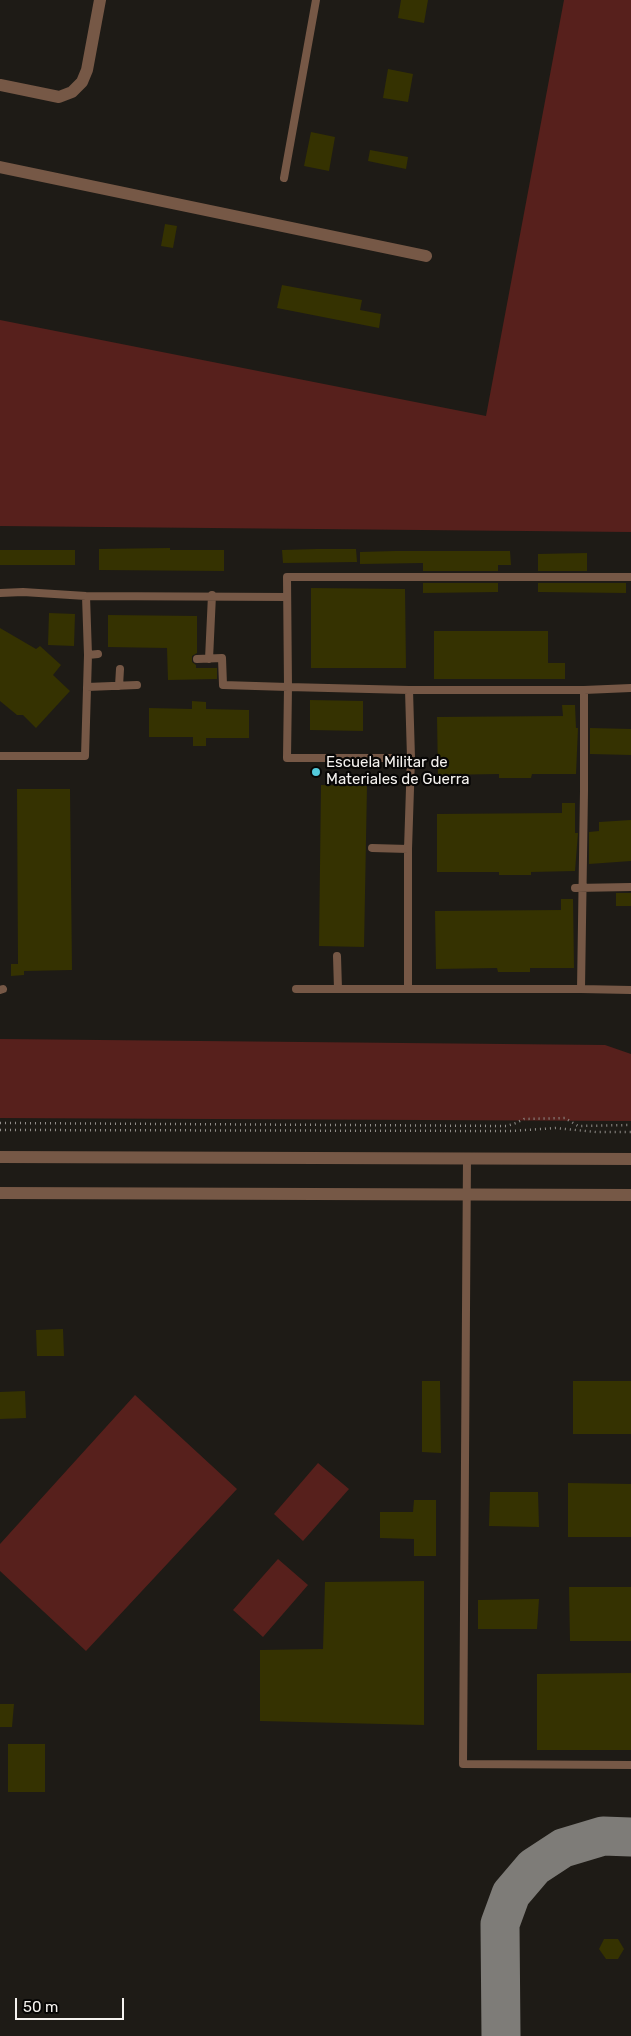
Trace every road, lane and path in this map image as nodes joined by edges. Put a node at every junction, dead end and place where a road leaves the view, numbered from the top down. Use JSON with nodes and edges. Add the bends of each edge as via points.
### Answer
{"nodes":[{"id":1,"x":100,"y":0,"type":"edge"},
{"id":2,"x":316,"y":0,"type":"edge"},
{"id":3,"x":0,"y":85,"type":"edge"},
{"id":4,"x":0,"y":167,"type":"edge"},
{"id":5,"x":284,"y":178,"type":"dead end"},
{"id":6,"x":426,"y":256,"type":"dead end"},
{"id":7,"x":631,"y":578,"type":"edge"},
{"id":8,"x":0,"y":593,"type":"edge"},
{"id":9,"x":212,"y":595,"type":"junction"},
{"id":10,"x":86,"y":596,"type":"junction"},
{"id":11,"x":287,"y":597,"type":"junction"},
{"id":12,"x":87,"y":625,"type":"junction"},
{"id":13,"x":78,"y":626,"type":"dead end"},
{"id":14,"x":88,"y":654,"type":"junction"},
{"id":15,"x":98,"y":654,"type":"dead end"},
{"id":16,"x":209,"y":658,"type":"junction"},
{"id":17,"x":197,"y":659,"type":"dead end"},
{"id":18,"x":120,"y":669,"type":"dead end"},
{"id":19,"x":137,"y":685,"type":"dead end"},
{"id":20,"x":119,"y":686,"type":"junction"},
{"id":21,"x":87,"y":687,"type":"junction"},
{"id":22,"x":288,"y":687,"type":"junction"},
{"id":23,"x":631,"y":688,"type":"edge"},
{"id":24,"x":409,"y":690,"type":"junction"},
{"id":25,"x":584,"y":690,"type":"junction"},
{"id":26,"x":0,"y":756,"type":"edge"},
{"id":27,"x":411,"y":758,"type":"junction"},
{"id":28,"x":372,"y":848,"type":"dead end"},
{"id":29,"x":408,"y":849,"type":"junction"},
{"id":30,"x":631,"y":887,"type":"edge"},
{"id":31,"x":579,"y":888,"type":"junction"},
{"id":32,"x":338,"y":956,"type":"dead end"},
{"id":33,"x":338,"y":988,"type":"junction"},
{"id":34,"x":296,"y":989,"type":"dead end"},
{"id":35,"x":408,"y":989,"type":"junction"},
{"id":36,"x":581,"y":989,"type":"junction"},
{"id":37,"x":631,"y":990,"type":"edge"},
{"id":38,"x":0,"y":1123,"type":"edge"},
{"id":39,"x":631,"y":1126,"type":"edge"},
{"id":40,"x":0,"y":1130,"type":"edge"},
{"id":41,"x":631,"y":1132,"type":"edge"},
{"id":42,"x":0,"y":1157,"type":"edge"},
{"id":43,"x":467,"y":1158,"type":"junction"},
{"id":44,"x":631,"y":1159,"type":"edge"},
{"id":45,"x":0,"y":1193,"type":"edge"},
{"id":46,"x":465,"y":1194,"type":"junction"},
{"id":47,"x":631,"y":1195,"type":"edge"},
{"id":48,"x":631,"y":1765,"type":"edge"}],
"edges":[{"from":1,"to":3,"type":"street","via":[[87,70],[82,82],[72,92],[59,97]]},
{"from":2,"to":5,"type":"lane"},
{"from":4,"to":6,"type":"street"},
{"from":7,"to":11,"type":"lane","via":[[287,578]]},
{"from":8,"to":10,"type":"lane"},
{"from":9,"to":10,"type":"lane"},
{"from":9,"to":11,"type":"lane"},
{"from":9,"to":16,"type":"lane"},
{"from":10,"to":12,"type":"lane"},
{"from":11,"to":22,"type":"lane"},
{"from":12,"to":13,"type":"lane"},
{"from":12,"to":14,"type":"lane"},
{"from":14,"to":15,"type":"lane"},
{"from":14,"to":21,"type":"lane"},
{"from":16,"to":17,"type":"lane"},
{"from":16,"to":22,"type":"lane","via":[[222,658],[223,685]]},
{"from":18,"to":20,"type":"lane"},
{"from":19,"to":20,"type":"lane"},
{"from":20,"to":21,"type":"lane"},
{"from":21,"to":26,"type":"lane","via":[[85,756]]},
{"from":22,"to":24,"type":"lane"},
{"from":22,"to":27,"type":"lane","via":[[287,758]]},
{"from":23,"to":25,"type":"lane"},
{"from":24,"to":25,"type":"lane"},
{"from":24,"to":27,"type":"lane"},
{"from":25,"to":31,"type":"lane"},
{"from":27,"to":29,"type":"lane"},
{"from":28,"to":29,"type":"lane"},
{"from":29,"to":35,"type":"lane"},
{"from":30,"to":31,"type":"lane"},
{"from":31,"to":36,"type":"lane"},
{"from":32,"to":33,"type":"lane"},
{"from":33,"to":34,"type":"lane"},
{"from":33,"to":35,"type":"lane"},
{"from":35,"to":36,"type":"lane"},
{"from":36,"to":37,"type":"lane"},
{"from":38,"to":39,"type":"path","via":[[507,1126],[524,1119],[565,1118],[578,1126]]},
{"from":40,"to":41,"type":"path","via":[[511,1131],[556,1128]]},
{"from":42,"to":43,"type":"street"},
{"from":43,"to":44,"type":"street"},
{"from":43,"to":46,"type":"lane"},
{"from":45,"to":46,"type":"street"},
{"from":46,"to":47,"type":"street"},
{"from":46,"to":48,"type":"lane","via":[[463,1764]]}]}
